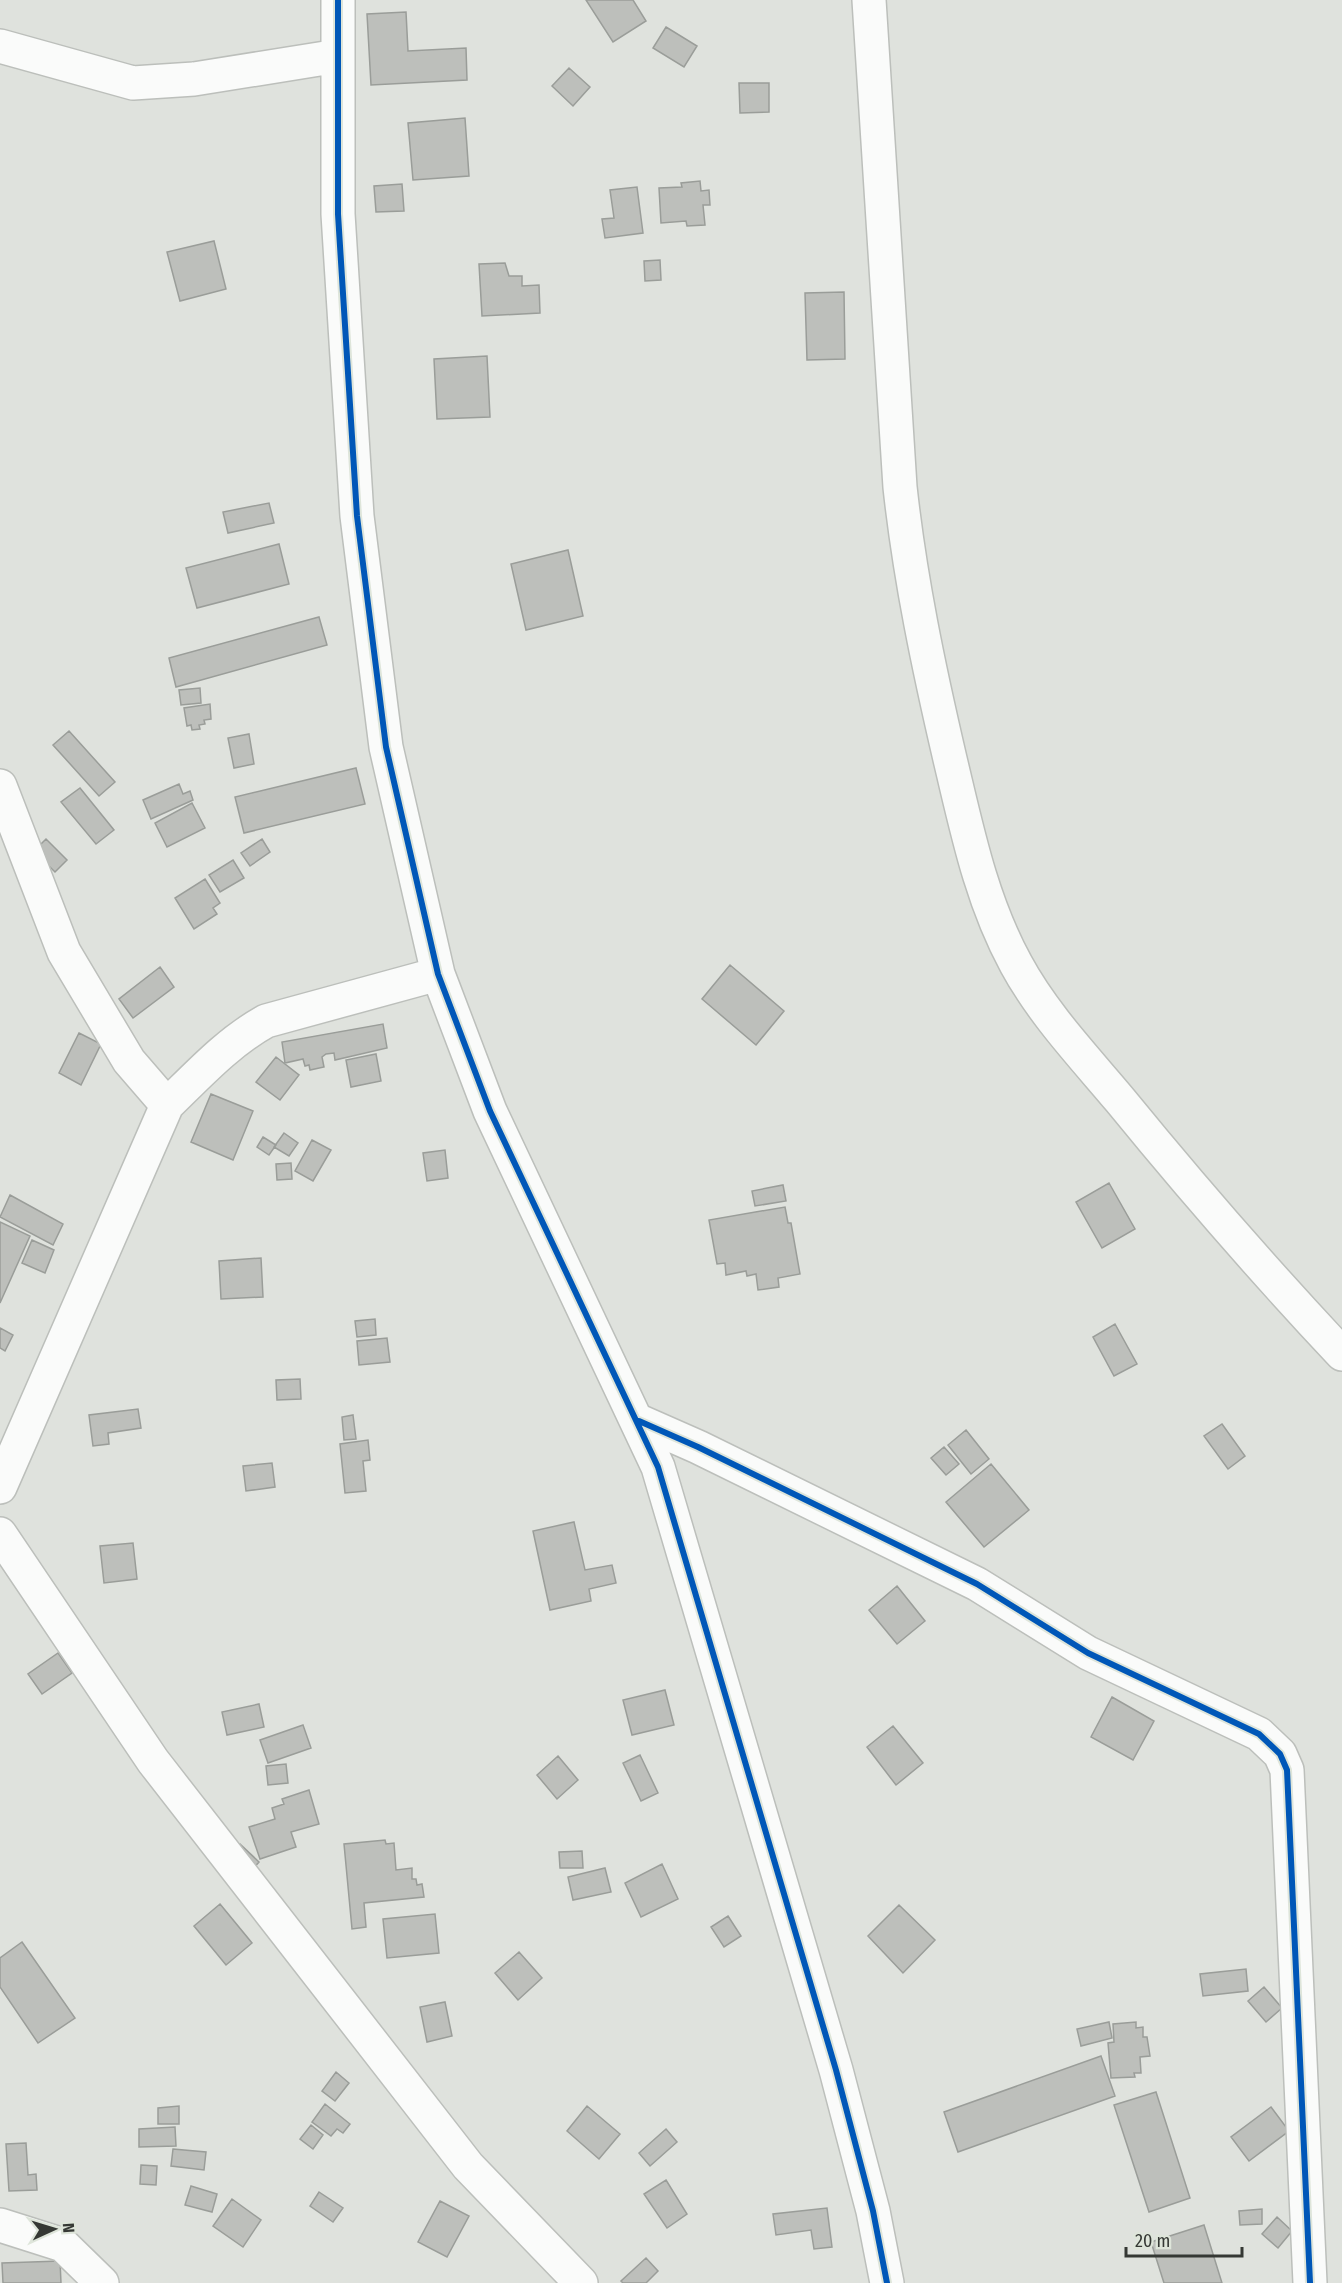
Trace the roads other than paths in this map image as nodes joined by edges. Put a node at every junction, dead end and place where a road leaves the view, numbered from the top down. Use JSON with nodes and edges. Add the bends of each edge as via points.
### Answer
{"nodes":[{"id":1,"x":338,"y":0,"type":"edge"},
{"id":2,"x":870,"y":0,"type":"edge"},
{"id":3,"x":0,"y":46,"type":"edge"},
{"id":4,"x":338,"y":56,"type":"junction"},
{"id":5,"x":0,"y":786,"type":"edge"},
{"id":6,"x":438,"y":974,"type":"junction"},
{"id":7,"x":167,"y":1105,"type":"junction"},
{"id":8,"x":1342,"y":1354,"type":"edge"},
{"id":9,"x":639,"y":1421,"type":"junction"},
{"id":10,"x":0,"y":1487,"type":"edge"},
{"id":11,"x":0,"y":1534,"type":"edge"},
{"id":12,"x":0,"y":2225,"type":"edge"},
{"id":13,"x":102,"y":2283,"type":"edge"},
{"id":14,"x":581,"y":2283,"type":"edge"},
{"id":15,"x":887,"y":2283,"type":"edge"},
{"id":16,"x":1310,"y":2283,"type":"edge"}],
"edges":[{"from":1,"to":4,"type":"street"},
{"from":2,"to":8,"type":"street","via":[[907,553],[929,668],[974,862],[990,911],[1016,965],[1057,1024],[1289,1298]]},
{"from":3,"to":4,"type":"street","via":[[133,82],[194,79]]},
{"from":4,"to":6,"type":"street","via":[[338,214],[357,516],[386,747]]},
{"from":5,"to":7,"type":"street","via":[[64,952],[129,1061]]},
{"from":6,"to":7,"type":"street","via":[[266,1021],[204,1068]]},
{"from":6,"to":9,"type":"street","via":[[489,1110]]},
{"from":7,"to":10,"type":"street"},
{"from":9,"to":15,"type":"street","via":[[674,1519],[832,2058],[873,2211]]},
{"from":9,"to":16,"type":"street","via":[[977,1584],[1088,1653],[1259,1734],[1280,1754],[1287,1770]]},
{"from":11,"to":14,"type":"street","via":[[153,1761],[468,2166]]},
{"from":12,"to":13,"type":"street","via":[[63,2245]]}]}
